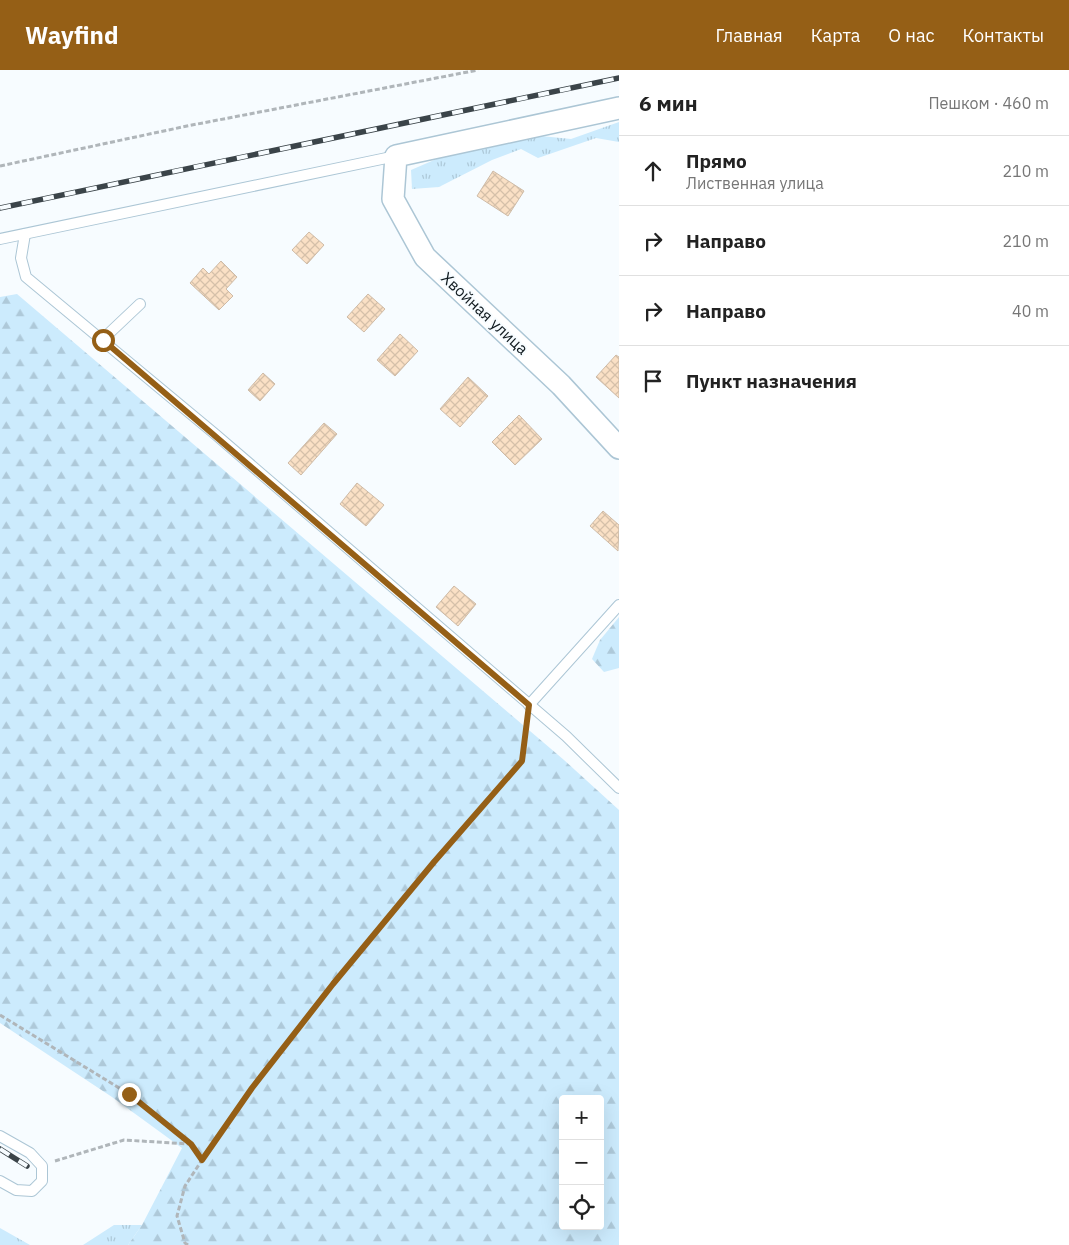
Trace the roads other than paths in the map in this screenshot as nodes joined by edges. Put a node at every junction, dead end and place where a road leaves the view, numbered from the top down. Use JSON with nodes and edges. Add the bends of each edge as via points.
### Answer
{"nodes":[{"id":1,"x":619,"y":108,"type":"edge"},
{"id":2,"x":396,"y":156,"type":"junction"},
{"id":3,"x":25,"y":234,"type":"junction"},
{"id":4,"x":0,"y":239,"type":"edge"},
{"id":5,"x":140,"y":304,"type":"dead end"},
{"id":6,"x":103,"y":340,"type":"junction"},
{"id":7,"x":619,"y":448,"type":"edge"},
{"id":8,"x":619,"y":605,"type":"edge"},
{"id":9,"x":529,"y":705,"type":"junction"},
{"id":10,"x":619,"y":788,"type":"edge"},
{"id":11,"x":0,"y":1136,"type":"edge"},
{"id":12,"x":0,"y":1181,"type":"edge"}],
"edges":[{"from":1,"to":2,"type":"street"},
{"from":2,"to":3,"type":"lane"},
{"from":2,"to":7,"type":"street","name":"Хвойная улица","via":[[393,199],[425,257],[561,385]]},
{"from":3,"to":4,"type":"lane"},
{"from":3,"to":6,"type":"lane","via":[[21,258],[26,276]]},
{"from":5,"to":6,"type":"lane"},
{"from":6,"to":9,"type":"lane"},
{"from":8,"to":9,"type":"lane"},
{"from":9,"to":10,"type":"lane"},
{"from":11,"to":12,"type":"lane","via":[[30,1154],[42,1166],[42,1181],[32,1191],[16,1190]]}]}
